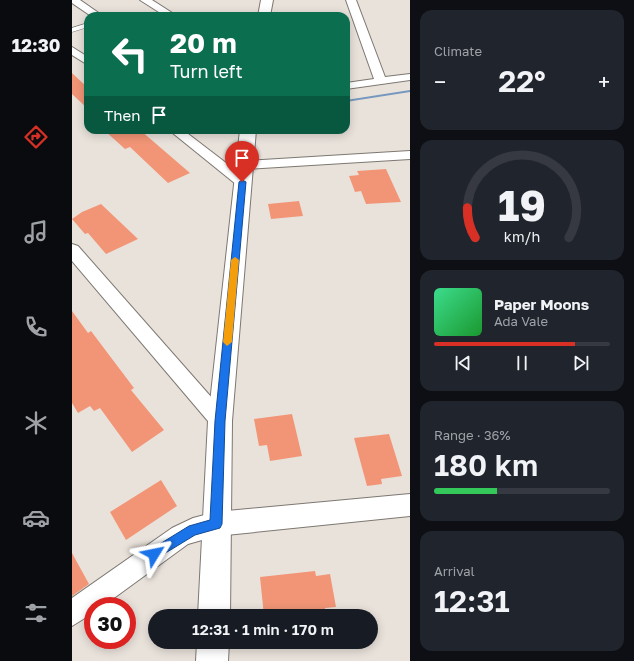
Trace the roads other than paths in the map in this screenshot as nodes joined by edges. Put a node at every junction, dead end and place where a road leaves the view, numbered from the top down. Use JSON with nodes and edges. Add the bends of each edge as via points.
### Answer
{"nodes":[{"id":1,"x":74,"y":0,"type":"edge"},
{"id":2,"x":145,"y":0,"type":"edge"},
{"id":3,"x":267,"y":0,"type":"edge"},
{"id":4,"x":351,"y":0,"type":"edge"},
{"id":5,"x":92,"y":12,"type":"edge"},
{"id":6,"x":165,"y":12,"type":"edge"},
{"id":7,"x":265,"y":12,"type":"edge"},
{"id":8,"x":84,"y":26,"type":"edge"},
{"id":9,"x":72,"y":30,"type":"edge"},
{"id":10,"x":72,"y":50,"type":"edge"},
{"id":11,"x":84,"y":59,"type":"edge"},
{"id":12,"x":410,"y":77,"type":"edge"},
{"id":13,"x":381,"y":81,"type":"junction"},
{"id":14,"x":350,"y":85,"type":"edge"},
{"id":15,"x":181,"y":134,"type":"edge"},
{"id":16,"x":248,"y":134,"type":"edge"},
{"id":17,"x":410,"y":155,"type":"edge"},
{"id":18,"x":243,"y":173,"type":"junction"},
{"id":19,"x":72,"y":250,"type":"edge"},
{"id":20,"x":220,"y":421,"type":"junction"},
{"id":21,"x":410,"y":505,"type":"edge"},
{"id":22,"x":216,"y":524,"type":"junction"},
{"id":23,"x":214,"y":609,"type":"edge"},
{"id":24,"x":72,"y":613,"type":"edge"},
{"id":25,"x":213,"y":649,"type":"edge"},
{"id":26,"x":212,"y":661,"type":"edge"}],
"edges":[{"from":1,"to":5,"type":"street"},
{"from":2,"to":6,"type":"street"},
{"from":3,"to":7,"type":"main road"},
{"from":4,"to":13,"type":"street"},
{"from":8,"to":9,"type":"lane"},
{"from":10,"to":11,"type":"street"},
{"from":12,"to":13,"type":"street"},
{"from":13,"to":14,"type":"street"},
{"from":15,"to":18,"type":"street"},
{"from":16,"to":18,"type":"main road"},
{"from":17,"to":18,"type":"street"},
{"from":18,"to":20,"type":"main road"},
{"from":19,"to":20,"type":"street"},
{"from":20,"to":22,"type":"main road"},
{"from":21,"to":22,"type":"street"},
{"from":22,"to":23,"type":"main road"},
{"from":22,"to":24,"type":"street","via":[[180,536]]},
{"from":25,"to":26,"type":"main road"}]}
